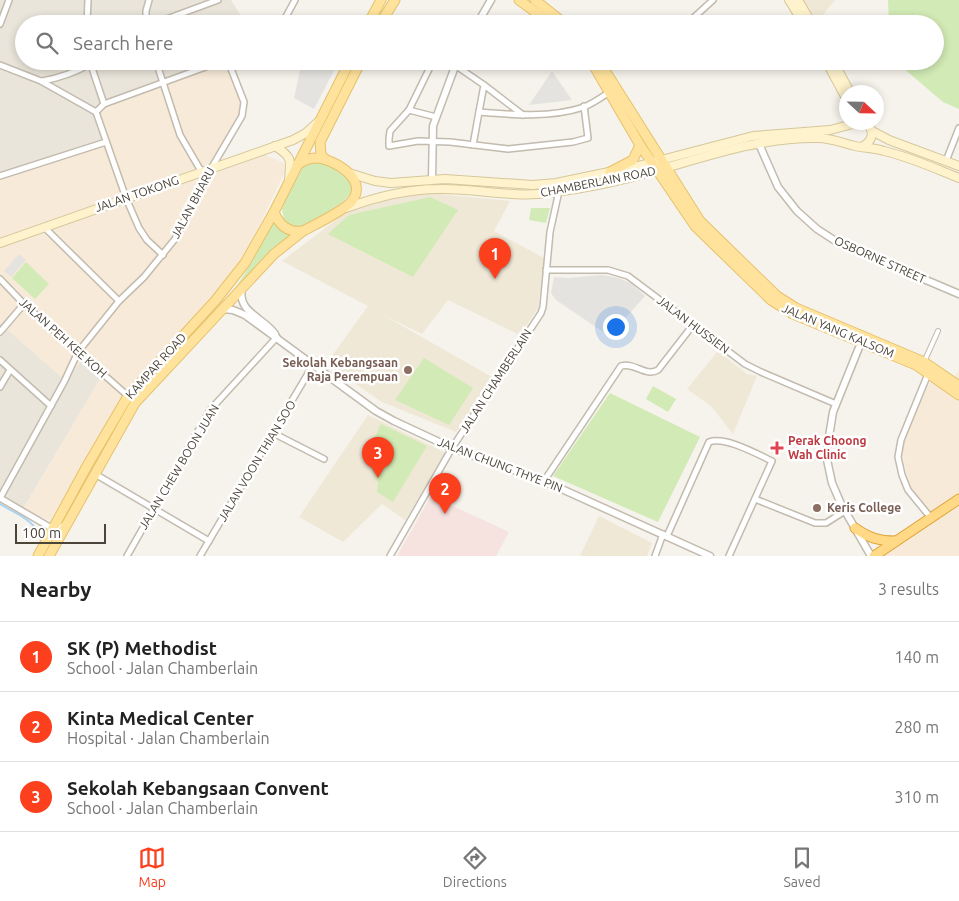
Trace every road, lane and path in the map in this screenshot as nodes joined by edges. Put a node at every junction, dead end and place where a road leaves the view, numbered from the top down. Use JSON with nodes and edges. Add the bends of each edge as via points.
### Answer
{"nodes":[{"id":1,"x":10,"y":0,"type":"edge"},
{"id":2,"x":88,"y":0,"type":"edge"},
{"id":3,"x":149,"y":0,"type":"edge"},
{"id":4,"x":202,"y":0,"type":"edge"},
{"id":5,"x":218,"y":0,"type":"edge"},
{"id":6,"x":296,"y":0,"type":"edge"},
{"id":7,"x":381,"y":0,"type":"edge"},
{"id":8,"x":394,"y":0,"type":"edge"},
{"id":9,"x":491,"y":0,"type":"edge"},
{"id":10,"x":519,"y":0,"type":"edge"},
{"id":11,"x":535,"y":0,"type":"edge"},
{"id":12,"x":713,"y":0,"type":"edge"},
{"id":13,"x":789,"y":0,"type":"edge"},
{"id":14,"x":798,"y":0,"type":"edge"},
{"id":15,"x":204,"y":6,"type":"junction"},
{"id":16,"x":87,"y":15,"type":"edge"},
{"id":17,"x":146,"y":15,"type":"edge"},
{"id":18,"x":178,"y":15,"type":"edge"},
{"id":19,"x":287,"y":15,"type":"edge"},
{"id":20,"x":373,"y":15,"type":"edge"},
{"id":21,"x":385,"y":15,"type":"edge"},
{"id":22,"x":482,"y":15,"type":"edge"},
{"id":23,"x":540,"y":15,"type":"edge"},
{"id":24,"x":554,"y":15,"type":"edge"},
{"id":25,"x":696,"y":15,"type":"edge"},
{"id":26,"x":798,"y":15,"type":"edge"},
{"id":27,"x":807,"y":15,"type":"edge"},
{"id":28,"x":0,"y":24,"type":"edge"},
{"id":29,"x":0,"y":65,"type":"edge"},
{"id":30,"x":80,"y":70,"type":"edge"},
{"id":31,"x":92,"y":70,"type":"edge"},
{"id":32,"x":159,"y":70,"type":"edge"},
{"id":33,"x":198,"y":70,"type":"edge"},
{"id":34,"x":232,"y":70,"type":"edge"},
{"id":35,"x":345,"y":70,"type":"edge"},
{"id":36,"x":356,"y":70,"type":"edge"},
{"id":37,"x":429,"y":70,"type":"edge"},
{"id":38,"x":454,"y":70,"type":"edge"},
{"id":39,"x":465,"y":70,"type":"edge"},
{"id":40,"x":598,"y":70,"type":"edge"},
{"id":41,"x":603,"y":70,"type":"edge"},
{"id":42,"x":832,"y":70,"type":"edge"},
{"id":43,"x":836,"y":70,"type":"edge"},
{"id":44,"x":839,"y":79,"type":"junction"},
{"id":45,"x":41,"y":81,"type":"junction"},
{"id":46,"x":164,"y":83,"type":"junction"},
{"id":47,"x":484,"y":85,"type":"junction"},
{"id":48,"x":841,"y":85,"type":"edge"},
{"id":49,"x":844,"y":85,"type":"edge"},
{"id":50,"x":613,"y":90,"type":"junction"},
{"id":51,"x":104,"y":104,"type":"junction"},
{"id":52,"x":584,"y":106,"type":"junction"},
{"id":53,"x":409,"y":110,"type":"junction"},
{"id":54,"x":96,"y":112,"type":"junction"},
{"id":55,"x":479,"y":112,"type":"junction"},
{"id":56,"x":524,"y":115,"type":"junction"},
{"id":57,"x":436,"y":117,"type":"junction"},
{"id":58,"x":318,"y":122,"type":"junction"},
{"id":59,"x":839,"y":127,"type":"edge"},
{"id":60,"x":959,"y":128,"type":"edge"},
{"id":61,"x":847,"y":130,"type":"edge"},
{"id":62,"x":872,"y":131,"type":"joint"},
{"id":63,"x":432,"y":141,"type":"junction"},
{"id":64,"x":106,"y":142,"type":"junction"},
{"id":65,"x":474,"y":144,"type":"junction"},
{"id":66,"x":759,"y":144,"type":"junction"},
{"id":67,"x":640,"y":145,"type":"junction"},
{"id":68,"x":275,"y":146,"type":"junction"},
{"id":69,"x":853,"y":146,"type":"junction"},
{"id":70,"x":863,"y":146,"type":"junction"},
{"id":71,"x":325,"y":159,"type":"junction"},
{"id":72,"x":946,"y":161,"type":"junction"},
{"id":73,"x":652,"y":162,"type":"junction"},
{"id":74,"x":664,"y":163,"type":"junction"},
{"id":75,"x":297,"y":165,"type":"junction"},
{"id":76,"x":959,"y":166,"type":"edge"},
{"id":77,"x":212,"y":167,"type":"junction"},
{"id":78,"x":657,"y":170,"type":"junction"},
{"id":79,"x":201,"y":171,"type":"junction"},
{"id":80,"x":349,"y":172,"type":"junction"},
{"id":81,"x":610,"y":172,"type":"junction"},
{"id":82,"x":0,"y":176,"type":"edge"},
{"id":83,"x":959,"y":178,"type":"edge"},
{"id":84,"x":432,"y":179,"type":"junction"},
{"id":85,"x":289,"y":180,"type":"junction"},
{"id":86,"x":559,"y":191,"type":"junction"},
{"id":87,"x":126,"y":198,"type":"junction"},
{"id":88,"x":342,"y":209,"type":"junction"},
{"id":89,"x":274,"y":212,"type":"junction"},
{"id":90,"x":44,"y":227,"type":"junction"},
{"id":91,"x":302,"y":232,"type":"junction"},
{"id":92,"x":0,"y":243,"type":"edge"},
{"id":93,"x":163,"y":255,"type":"junction"},
{"id":94,"x":546,"y":270,"type":"junction"},
{"id":95,"x":0,"y":279,"type":"edge"},
{"id":96,"x":755,"y":280,"type":"junction"},
{"id":97,"x":246,"y":283,"type":"junction"},
{"id":98,"x":959,"y":294,"type":"edge"},
{"id":99,"x":119,"y":301,"type":"junction"},
{"id":100,"x":24,"y":304,"type":"junction"},
{"id":101,"x":221,"y":309,"type":"junction"},
{"id":102,"x":693,"y":325,"type":"junction"},
{"id":103,"x":938,"y":331,"type":"dead end"},
{"id":104,"x":0,"y":332,"type":"edge"},
{"id":105,"x":277,"y":337,"type":"junction"},
{"id":106,"x":863,"y":339,"type":"junction"},
{"id":107,"x":78,"y":352,"type":"junction"},
{"id":108,"x":0,"y":360,"type":"edge"},
{"id":109,"x":313,"y":365,"type":"junction"},
{"id":110,"x":928,"y":367,"type":"junction"},
{"id":111,"x":10,"y":370,"type":"junction"},
{"id":112,"x":959,"y":386,"type":"edge"},
{"id":113,"x":0,"y":387,"type":"edge"},
{"id":114,"x":959,"y":395,"type":"edge"},
{"id":115,"x":128,"y":396,"type":"junction"},
{"id":116,"x":836,"y":404,"type":"junction"},
{"id":117,"x":51,"y":406,"type":"junction"},
{"id":118,"x":273,"y":432,"type":"junction"},
{"id":119,"x":452,"y":448,"type":"junction"},
{"id":120,"x":324,"y":459,"type":"dead end"},
{"id":121,"x":95,"y":474,"type":"junction"},
{"id":122,"x":544,"y":481,"type":"junction"},
{"id":123,"x":0,"y":498,"type":"edge"},
{"id":124,"x":755,"y":499,"type":"junction"},
{"id":125,"x":959,"y":499,"type":"edge"},
{"id":126,"x":154,"y":509,"type":"junction"},
{"id":127,"x":845,"y":511,"type":"junction"},
{"id":128,"x":931,"y":518,"type":"junction"},
{"id":129,"x":69,"y":519,"type":"junction"},
{"id":130,"x":855,"y":528,"type":"junction"},
{"id":131,"x":53,"y":529,"type":"junction"},
{"id":132,"x":665,"y":535,"type":"junction"},
{"id":133,"x":209,"y":541,"type":"junction"},
{"id":134,"x":897,"y":541,"type":"junction"},
{"id":135,"x":38,"y":556,"type":"edge"},
{"id":136,"x":49,"y":556,"type":"edge"},
{"id":137,"x":127,"y":556,"type":"edge"},
{"id":138,"x":200,"y":556,"type":"edge"},
{"id":139,"x":390,"y":556,"type":"edge"},
{"id":140,"x":655,"y":556,"type":"edge"},
{"id":141,"x":710,"y":556,"type":"edge"},
{"id":142,"x":728,"y":556,"type":"edge"},
{"id":143,"x":875,"y":556,"type":"edge"}],
"edges":[{"from":1,"to":28,"type":"street"},
{"from":2,"to":16,"type":"street"},
{"from":3,"to":17,"type":"street"},
{"from":4,"to":15,"type":"street"},
{"from":5,"to":15,"type":"street"},
{"from":6,"to":19,"type":"street"},
{"from":7,"to":20,"type":"main road"},
{"from":8,"to":21,"type":"main road"},
{"from":9,"to":22,"type":"street"},
{"from":10,"to":23,"type":"main road"},
{"from":11,"to":24,"type":"main road"},
{"from":12,"to":25,"type":"street"},
{"from":13,"to":26,"type":"main road"},
{"from":14,"to":27,"type":"main road"},
{"from":15,"to":18,"type":"street"},
{"from":29,"to":45,"type":"street"},
{"from":30,"to":45,"type":"street"},
{"from":31,"to":51,"type":"street"},
{"from":32,"to":46,"type":"street"},
{"from":33,"to":46,"type":"street"},
{"from":34,"to":77,"type":"street","name":"JALAN BHARU","via":[[244,109]]},
{"from":35,"to":58,"type":"main road"},
{"from":36,"to":71,"type":"main road","via":[[320,142],[321,155]]},
{"from":37,"to":53,"type":"street"},
{"from":38,"to":57,"type":"street"},
{"from":39,"to":47,"type":"street"},
{"from":40,"to":50,"type":"main road"},
{"from":41,"to":50,"type":"main road"},
{"from":42,"to":44,"type":"main road"},
{"from":43,"to":44,"type":"main road"},
{"from":44,"to":48,"type":"main road"},
{"from":44,"to":49,"type":"main road"},
{"from":45,"to":54,"type":"street"},
{"from":46,"to":51,"type":"street"},
{"from":46,"to":79,"type":"street","via":[[180,136]]},
{"from":47,"to":55,"type":"street"},
{"from":47,"to":56,"type":"street"},
{"from":50,"to":52,"type":"street"},
{"from":50,"to":67,"type":"main road","name":"JALAN YANG KALSOM"},
{"from":50,"to":74,"type":"main road","name":"JALAN YANG KALSOM"},
{"from":51,"to":54,"type":"street"},
{"from":52,"to":56,"type":"street"},
{"from":52,"to":65,"type":"street","via":[[588,138],[508,149]]},
{"from":53,"to":57,"type":"street"},
{"from":53,"to":63,"type":"street","via":[[390,131],[390,146],[418,140]]},
{"from":54,"to":64,"type":"street"},
{"from":55,"to":56,"type":"street"},
{"from":55,"to":65,"type":"street"},
{"from":57,"to":63,"type":"street"},
{"from":58,"to":68,"type":"main road","name":"JALAN TOKONG","via":[[299,136]]},
{"from":58,"to":75,"type":"main road"},
{"from":59,"to":74,"type":"main road","name":"CHAMBERLAIN ROAD","via":[[753,136]]},
{"from":60,"to":72,"type":"street"},
{"from":61,"to":69,"type":"main road","via":[[847,139]]},
{"from":62,"to":70,"type":"main road","via":[[869,142]]},
{"from":62,"to":72,"type":"main road"},
{"from":63,"to":65,"type":"street"},
{"from":63,"to":84,"type":"street"},
{"from":64,"to":82,"type":"street"},
{"from":64,"to":87,"type":"street"},
{"from":66,"to":69,"type":"main road","name":"CHAMBERLAIN ROAD","via":[[818,138]]},
{"from":66,"to":74,"type":"main road","name":"CHAMBERLAIN ROAD"},
{"from":66,"to":98,"type":"street","name":"OSBORNE STREET","via":[[778,187],[817,229],[837,242]]},
{"from":67,"to":73,"type":"main road","name":"JALAN YANG KALSOM"},
{"from":67,"to":81,"type":"main road","via":[[633,160]]},
{"from":68,"to":77,"type":"main road","name":"JALAN TOKONG"},
{"from":68,"to":85,"type":"main road","via":[[289,158]]},
{"from":69,"to":70,"type":"main road","name":"CHAMBERLAIN ROAD"},
{"from":70,"to":83,"type":"main road"},
{"from":71,"to":75,"type":"main road","via":[[308,158]]},
{"from":71,"to":80,"type":"main road"},
{"from":72,"to":76,"type":"main road"},
{"from":73,"to":74,"type":"main road","name":"CHAMBERLAIN ROAD"},
{"from":73,"to":78,"type":"main road","name":"JALAN YANG KALSOM"},
{"from":73,"to":81,"type":"main road","name":"CHAMBERLAIN ROAD"},
{"from":74,"to":78,"type":"main road","name":"CHAMBERLAIN ROAD"},
{"from":74,"to":96,"type":"main road","name":"JALAN YANG KALSOM","via":[[700,221]]},
{"from":75,"to":85,"type":"main road"},
{"from":77,"to":79,"type":"main road","name":"JALAN TOKONG"},
{"from":77,"to":93,"type":"street","name":"JALAN BHARU"},
{"from":78,"to":86,"type":"main road","name":"CHAMBERLAIN ROAD"},
{"from":78,"to":96,"type":"main road","name":"JALAN YANG KALSOM","via":[[704,236]]},
{"from":79,"to":87,"type":"main road","name":"JALAN TOKONG"},
{"from":80,"to":84,"type":"main road","name":"CHAMBERLAIN ROAD","via":[[391,183]]},
{"from":80,"to":88,"type":"main road","via":[[356,190],[352,202]]},
{"from":81,"to":84,"type":"main road","name":"CHAMBERLAIN ROAD","via":[[533,186]]},
{"from":85,"to":89,"type":"main road"},
{"from":86,"to":88,"type":"main road","name":"CHAMBERLAIN ROAD","via":[[524,195],[425,189],[378,197]]},
{"from":86,"to":94,"type":"street","name":"JALAN CHAMBERLAIN"},
{"from":87,"to":90,"type":"main road","name":"JALAN TOKONG"},
{"from":87,"to":93,"type":"street","via":[[139,228]]},
{"from":88,"to":91,"type":"main road"},
{"from":89,"to":91,"type":"main road","via":[[288,231]]},
{"from":89,"to":115,"type":"main road","name":"KAMPAR ROAD","via":[[236,276]]},
{"from":90,"to":92,"type":"main road","name":"JALAN TOKONG"},
{"from":90,"to":99,"type":"street"},
{"from":91,"to":97,"type":"main road","name":"KAMPAR ROAD","via":[[274,254]]},
{"from":93,"to":99,"type":"street","name":"JALAN BHARU"},
{"from":94,"to":102,"type":"street","name":"JALAN HUSSIEN","via":[[597,269],[620,273],[635,280]]},
{"from":94,"to":119,"type":"street","name":"JALAN CHAMBERLAIN","via":[[541,313]]},
{"from":95,"to":100,"type":"street","name":"JALAN PEH KEE KOH"},
{"from":96,"to":106,"type":"main road","name":"JALAN YANG KALSOM","via":[[771,300],[785,310]]},
{"from":97,"to":101,"type":"main road","name":"KAMPAR ROAD"},
{"from":97,"to":105,"type":"street","name":"JALAN CHUNG THYE PIN","via":[[240,296],[242,303]]},
{"from":99,"to":107,"type":"street","name":"JALAN BHARU"},
{"from":100,"to":104,"type":"street"},
{"from":100,"to":107,"type":"street","name":"JALAN PEH KEE KOH"},
{"from":101,"to":105,"type":"street","name":"JALAN CHUNG THYE PIN","via":[[245,316]]},
{"from":101,"to":121,"type":"main road","name":"KAMPAR ROAD","via":[[135,403]]},
{"from":102,"to":116,"type":"street","name":"JALAN HUSSIEN","via":[[745,364]]},
{"from":102,"to":122,"type":"street","via":[[653,373],[627,364],[621,366]]},
{"from":103,"to":110,"type":"street"},
{"from":105,"to":109,"type":"street","name":"JALAN CHUNG THYE PIN"},
{"from":105,"to":126,"type":"street","name":"JALAN CHEW BOON JUAN","via":[[210,410]]},
{"from":106,"to":110,"type":"main road","name":"JALAN YANG KALSOM","via":[[916,365]]},
{"from":106,"to":116,"type":"street"},
{"from":107,"to":115,"type":"street","name":"JALAN PEH KEE KOH"},
{"from":107,"to":117,"type":"street","name":"JALAN BHARU"},
{"from":108,"to":111,"type":"street"},
{"from":109,"to":118,"type":"street","name":"JALAN VOON THIAN SOO"},
{"from":109,"to":119,"type":"street","name":"JALAN CHUNG THYE PIN","via":[[376,411]]},
{"from":110,"to":112,"type":"main road","name":"JALAN YANG KALSOM"},
{"from":110,"to":114,"type":"main road","name":"JALAN YANG KALSOM"},
{"from":110,"to":128,"type":"street","via":[[898,456],[908,490]]},
{"from":111,"to":113,"type":"street"},
{"from":111,"to":117,"type":"street"},
{"from":115,"to":131,"type":"main road","name":"KAMPAR ROAD"},
{"from":116,"to":127,"type":"street","via":[[826,455],[832,483]]},
{"from":117,"to":123,"type":"street","name":"JALAN BHARU"},
{"from":118,"to":120,"type":"street"},
{"from":118,"to":133,"type":"street","name":"JALAN VOON THIAN SOO"},
{"from":119,"to":122,"type":"street","name":"JALAN CHUNG THYE PIN"},
{"from":119,"to":139,"type":"street","name":"JALAN CHAMBERLAIN"},
{"from":121,"to":126,"type":"street"},
{"from":121,"to":129,"type":"main road","name":"KAMPAR ROAD"},
{"from":122,"to":132,"type":"street","name":"JALAN CHUNG THYE PIN"},
{"from":123,"to":131,"type":"street"},
{"from":124,"to":127,"type":"street","via":[[815,523],[826,523]]},
{"from":124,"to":132,"type":"street","via":[[772,461],[730,443],[709,442]]},
{"from":124,"to":142,"type":"street"},
{"from":125,"to":128,"type":"highway"},
{"from":126,"to":133,"type":"street"},
{"from":126,"to":137,"type":"street","name":"JALAN CHEW BOON JUAN"},
{"from":127,"to":130,"type":"street"},
{"from":128,"to":134,"type":"highway"},
{"from":129,"to":131,"type":"street","via":[[62,528]]},
{"from":129,"to":136,"type":"main road","name":"KAMPAR ROAD"},
{"from":130,"to":134,"type":"highway","via":[[877,540]]},
{"from":130,"to":143,"type":"street"},
{"from":131,"to":135,"type":"main road","name":"KAMPAR ROAD"},
{"from":132,"to":140,"type":"street"},
{"from":132,"to":141,"type":"street","name":"JALAN CHUNG THYE PIN"},
{"from":133,"to":138,"type":"street","name":"JALAN VOON THIAN SOO"},
{"from":134,"to":143,"type":"highway"}]}
